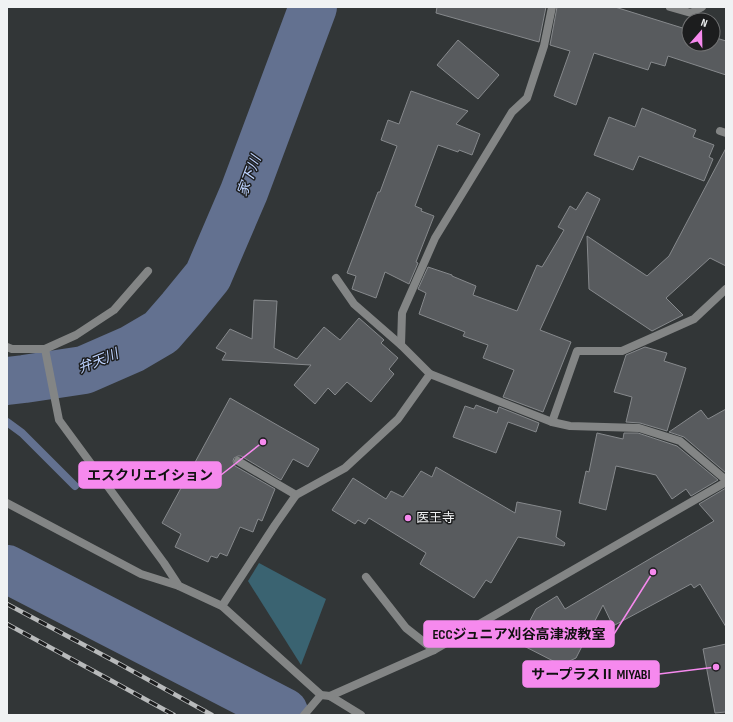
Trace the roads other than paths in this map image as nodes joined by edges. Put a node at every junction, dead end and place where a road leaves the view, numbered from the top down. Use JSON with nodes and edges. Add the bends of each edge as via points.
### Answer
{"nodes":[{"id":1,"x":552,"y":7,"type":"edge"},
{"id":2,"x":670,"y":7,"type":"edge"},
{"id":3,"x":702,"y":7,"type":"edge"},
{"id":4,"x":148,"y":271,"type":"dead end"},
{"id":5,"x":336,"y":278,"type":"dead end"},
{"id":6,"x":726,"y":289,"type":"edge"},
{"id":7,"x":401,"y":345,"type":"junction"},
{"id":8,"x":9,"y":348,"type":"edge"},
{"id":9,"x":46,"y":351,"type":"junction"},
{"id":10,"x":430,"y":374,"type":"junction"},
{"id":11,"x":552,"y":422,"type":"junction"},
{"id":12,"x":238,"y":461,"type":"dead end"},
{"id":13,"x":726,"y":481,"type":"edge"},
{"id":14,"x":296,"y":495,"type":"junction"},
{"id":15,"x":7,"y":503,"type":"edge"},
{"id":16,"x":366,"y":577,"type":"dead end"},
{"id":17,"x":179,"y":586,"type":"junction"},
{"id":18,"x":222,"y":606,"type":"junction"},
{"id":19,"x":434,"y":650,"type":"junction"},
{"id":20,"x":321,"y":695,"type":"junction"},
{"id":21,"x":330,"y":696,"type":"junction"},
{"id":22,"x":304,"y":715,"type":"edge"},
{"id":23,"x":360,"y":715,"type":"edge"}],
"edges":[{"from":1,"to":7,"type":"street","via":[[544,46],[527,98],[512,112],[435,238],[402,313]]},
{"from":2,"to":3,"type":"street","via":[[691,14]]},
{"from":4,"to":9,"type":"street","via":[[114,310]]},
{"from":5,"to":7,"type":"street","via":[[354,304]]},
{"from":6,"to":11,"type":"street","via":[[694,318],[622,351],[577,351]]},
{"from":7,"to":10,"type":"street"},
{"from":8,"to":9,"type":"street"},
{"from":9,"to":17,"type":"street","via":[[59,420]]},
{"from":10,"to":11,"type":"street"},
{"from":10,"to":14,"type":"street","via":[[398,419],[345,468]]},
{"from":11,"to":13,"type":"street","via":[[570,426],[639,428],[680,441]]},
{"from":12,"to":14,"type":"street"},
{"from":13,"to":19,"type":"street"},
{"from":14,"to":18,"type":"street"},
{"from":15,"to":17,"type":"street","via":[[141,574]]},
{"from":16,"to":19,"type":"street","via":[[406,628]]},
{"from":17,"to":18,"type":"street"},
{"from":18,"to":20,"type":"street"},
{"from":19,"to":21,"type":"street"},
{"from":20,"to":21,"type":"street"},
{"from":20,"to":22,"type":"street"},
{"from":21,"to":23,"type":"street"}]}
